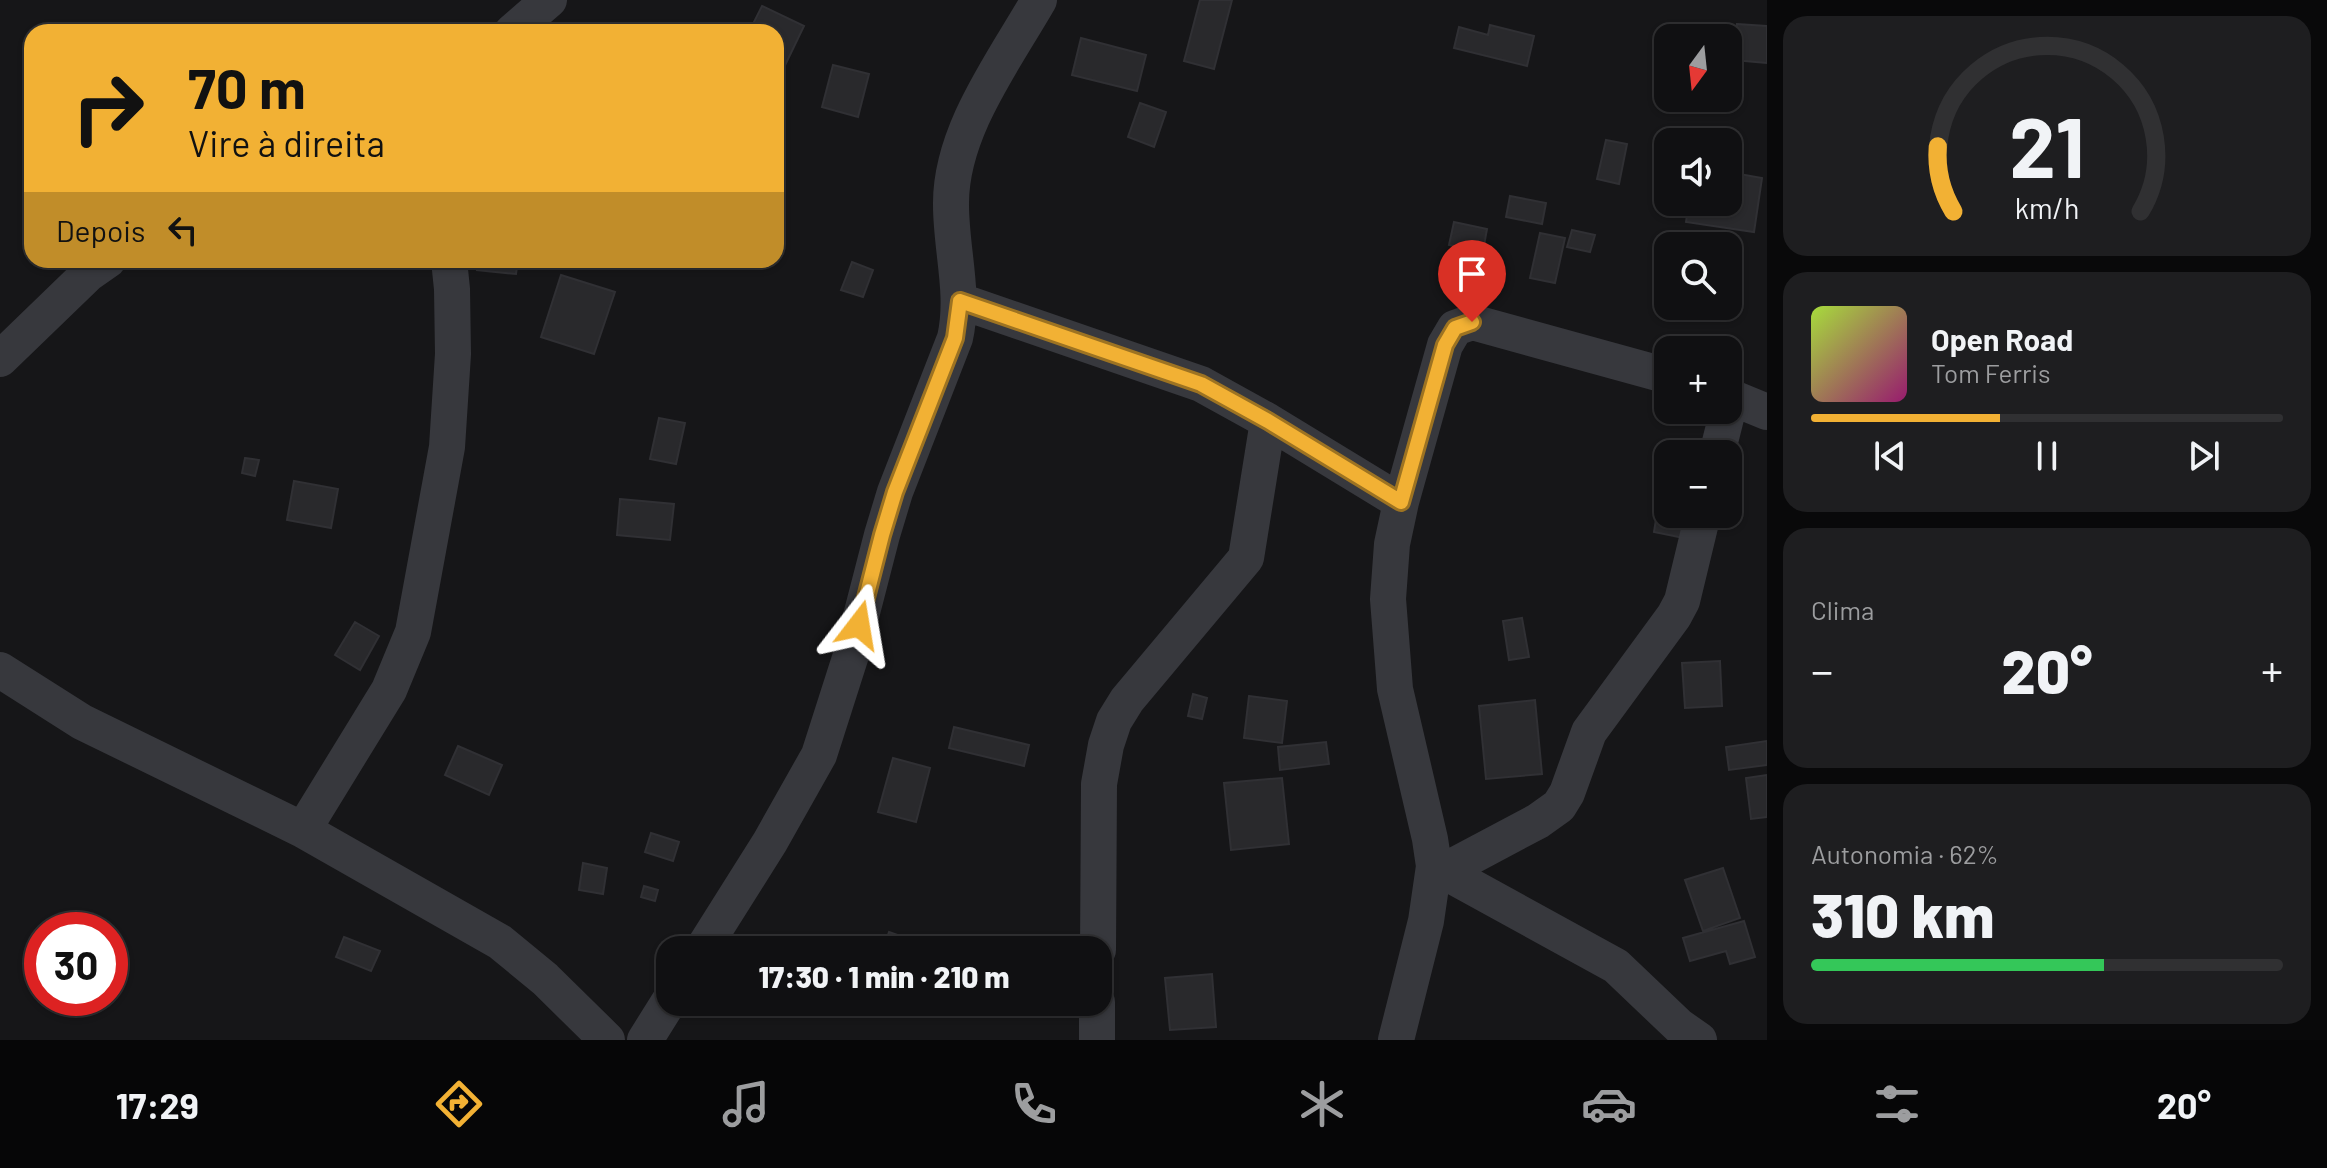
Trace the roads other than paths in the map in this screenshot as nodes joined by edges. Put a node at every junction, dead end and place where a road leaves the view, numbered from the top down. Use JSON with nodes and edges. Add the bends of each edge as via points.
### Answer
{"nodes":[{"id":1,"x":549,"y":0,"type":"edge"},
{"id":2,"x":1039,"y":0,"type":"edge"},
{"id":3,"x":521,"y":24,"type":"edge"},
{"id":4,"x":97,"y":268,"type":"edge"},
{"id":5,"x":450,"y":268,"type":"edge"},
{"id":6,"x":960,"y":301,"type":"junction"},
{"id":7,"x":0,"y":359,"type":"edge"},
{"id":8,"x":1654,"y":372,"type":"edge"},
{"id":9,"x":1742,"y":406,"type":"edge"},
{"id":10,"x":1767,"y":412,"type":"edge"},
{"id":11,"x":1268,"y":421,"type":"junction"},
{"id":12,"x":1401,"y":502,"type":"junction"},
{"id":13,"x":1700,"y":528,"type":"edge"},
{"id":14,"x":0,"y":670,"type":"edge"},
{"id":15,"x":303,"y":830,"type":"junction"},
{"id":16,"x":1439,"y":868,"type":"junction"},
{"id":17,"x":711,"y":936,"type":"edge"},
{"id":18,"x":1098,"y":936,"type":"edge"},
{"id":19,"x":660,"y":1016,"type":"edge"},
{"id":20,"x":1097,"y":1016,"type":"edge"},
{"id":21,"x":607,"y":1040,"type":"edge"},
{"id":22,"x":645,"y":1040,"type":"edge"},
{"id":23,"x":1097,"y":1040,"type":"edge"},
{"id":24,"x":1396,"y":1040,"type":"edge"},
{"id":25,"x":1699,"y":1040,"type":"edge"}],
"edges":[{"from":1,"to":3,"type":"street"},
{"from":2,"to":6,"type":"street","via":[[958,151],[951,205]]},
{"from":4,"to":7,"type":"street"},
{"from":5,"to":15,"type":"street","via":[[453,354],[447,447],[413,632],[389,690]]},
{"from":6,"to":11,"type":"street","via":[[1201,384]]},
{"from":6,"to":17,"type":"street","via":[[955,338],[895,492],[819,755]]},
{"from":8,"to":12,"type":"street","via":[[1472,322],[1455,328],[1445,345]]},
{"from":9,"to":10,"type":"street"},
{"from":11,"to":12,"type":"street"},
{"from":11,"to":18,"type":"street","via":[[1246,558],[1127,700],[1110,733],[1099,784]]},
{"from":12,"to":16,"type":"street","via":[[1388,599],[1395,689]]},
{"from":13,"to":16,"type":"street","via":[[1682,601],[1589,732],[1559,806]]},
{"from":14,"to":15,"type":"street","via":[[82,722]]},
{"from":15,"to":21,"type":"street","via":[[500,942]]},
{"from":16,"to":24,"type":"street"},
{"from":16,"to":25,"type":"street","via":[[1616,966]]},
{"from":19,"to":22,"type":"street"},
{"from":20,"to":23,"type":"street"}]}
